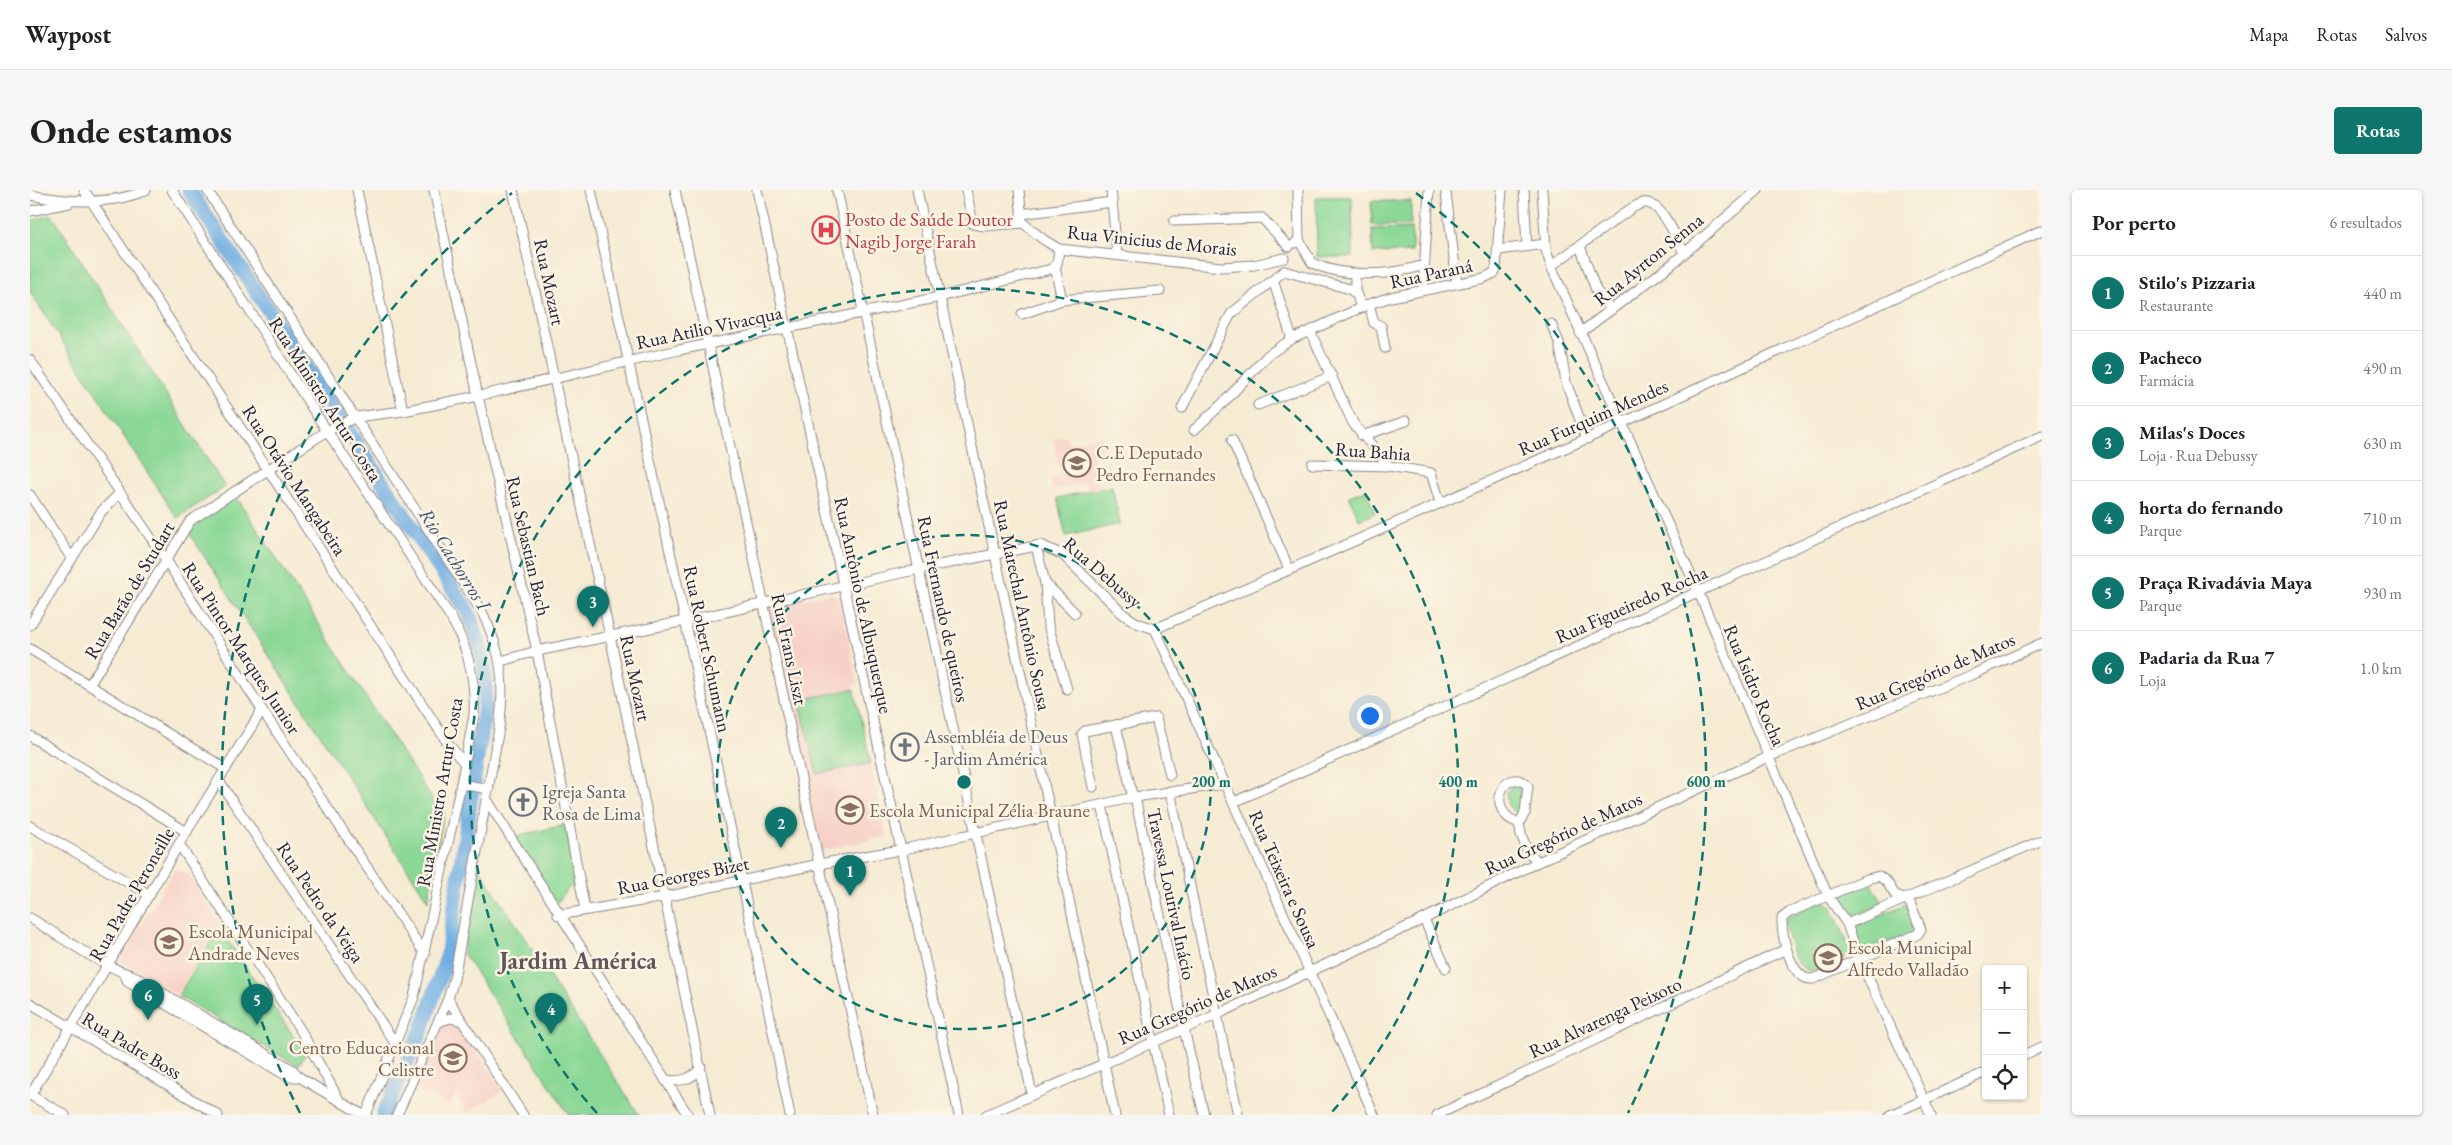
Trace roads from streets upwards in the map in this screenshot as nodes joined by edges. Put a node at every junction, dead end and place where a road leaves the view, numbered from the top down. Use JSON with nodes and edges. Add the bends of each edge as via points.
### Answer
{"nodes":[{"id":1,"x":84,"y":190,"type":"edge"},
{"id":2,"x":146,"y":190,"type":"edge"},
{"id":3,"x":172,"y":190,"type":"edge"},
{"id":4,"x":207,"y":190,"type":"edge"},
{"id":5,"x":357,"y":190,"type":"edge"},
{"id":6,"x":434,"y":190,"type":"edge"},
{"id":7,"x":513,"y":190,"type":"edge"},
{"id":8,"x":591,"y":190,"type":"edge"},
{"id":9,"x":675,"y":190,"type":"edge"},
{"id":10,"x":757,"y":190,"type":"edge"},
{"id":11,"x":837,"y":190,"type":"edge"},
{"id":12,"x":917,"y":190,"type":"edge"},
{"id":13,"x":966,"y":190,"type":"edge"},
{"id":14,"x":1019,"y":190,"type":"edge"},
{"id":15,"x":1111,"y":190,"type":"edge"},
{"id":16,"x":1298,"y":190,"type":"edge"},
{"id":17,"x":1429,"y":190,"type":"edge"},
{"id":18,"x":1502,"y":190,"type":"edge"},
{"id":19,"x":1524,"y":190,"type":"edge"},
{"id":20,"x":1542,"y":190,"type":"edge"},
{"id":21,"x":1758,"y":190,"type":"edge"},
{"id":22,"x":1446,"y":193,"type":"dead end"},
{"id":23,"x":30,"y":195,"type":"edge"},
{"id":24,"x":103,"y":200,"type":"junction"},
{"id":25,"x":75,"y":201,"type":"junction"},
{"id":26,"x":91,"y":201,"type":"junction"},
{"id":27,"x":1112,"y":202,"type":"junction"},
{"id":28,"x":30,"y":212,"type":"edge"},
{"id":29,"x":98,"y":213,"type":"junction"},
{"id":30,"x":1022,"y":218,"type":"junction"},
{"id":31,"x":1174,"y":220,"type":"dead end"},
{"id":32,"x":2042,"y":230,"type":"edge"},
{"id":33,"x":1299,"y":240,"type":"junction"},
{"id":34,"x":1546,"y":244,"type":"junction"},
{"id":35,"x":1580,"y":246,"type":"junction"},
{"id":36,"x":1289,"y":247,"type":"junction"},
{"id":37,"x":1527,"y":247,"type":"junction"},
{"id":38,"x":1059,"y":249,"type":"junction"},
{"id":39,"x":1498,"y":250,"type":"junction"},
{"id":40,"x":1683,"y":252,"type":"junction"},
{"id":41,"x":1117,"y":255,"type":"junction"},
{"id":42,"x":1284,"y":258,"type":"junction"},
{"id":43,"x":1424,"y":265,"type":"junction"},
{"id":44,"x":1550,"y":266,"type":"junction"},
{"id":45,"x":1055,"y":268,"type":"junction"},
{"id":46,"x":1284,"y":271,"type":"junction"},
{"id":47,"x":1355,"y":273,"type":"junction"},
{"id":48,"x":1273,"y":280,"type":"junction"},
{"id":49,"x":1457,"y":283,"type":"junction"},
{"id":50,"x":1423,"y":290,"type":"junction"},
{"id":51,"x":1160,"y":291,"type":"dead end"},
{"id":52,"x":1355,"y":292,"type":"junction"},
{"id":53,"x":940,"y":297,"type":"junction"},
{"id":54,"x":1062,"y":300,"type":"junction"},
{"id":55,"x":1365,"y":306,"type":"junction"},
{"id":56,"x":1611,"y":310,"type":"junction"},
{"id":57,"x":862,"y":312,"type":"junction"},
{"id":58,"x":1022,"y":314,"type":"dead end"},
{"id":59,"x":1551,"y":324,"type":"dead end"},
{"id":60,"x":787,"y":328,"type":"junction"},
{"id":61,"x":1310,"y":331,"type":"junction"},
{"id":62,"x":1580,"y":333,"type":"junction"},
{"id":63,"x":1292,"y":339,"type":"junction"},
{"id":64,"x":708,"y":344,"type":"junction"},
{"id":65,"x":1385,"y":348,"type":"dead end"},
{"id":66,"x":30,"y":360,"type":"edge"},
{"id":67,"x":628,"y":361,"type":"junction"},
{"id":68,"x":1332,"y":376,"type":"junction"},
{"id":69,"x":554,"y":378,"type":"junction"},
{"id":70,"x":478,"y":396,"type":"junction"},
{"id":71,"x":1258,"y":405,"type":"dead end"},
{"id":72,"x":1182,"y":408,"type":"dead end"},
{"id":73,"x":402,"y":411,"type":"junction"},
{"id":74,"x":353,"y":418,"type":"junction"},
{"id":75,"x":1406,"y":421,"type":"dead end"},
{"id":76,"x":1622,"y":423,"type":"junction"},
{"id":77,"x":330,"y":429,"type":"junction"},
{"id":78,"x":1194,"y":430,"type":"dead end"},
{"id":79,"x":1362,"y":436,"type":"junction"},
{"id":80,"x":2042,"y":436,"type":"edge"},
{"id":81,"x":1587,"y":439,"type":"junction"},
{"id":82,"x":1232,"y":440,"type":"dead end"},
{"id":83,"x":1312,"y":464,"type":"dead end"},
{"id":84,"x":1389,"y":466,"type":"junction"},
{"id":85,"x":269,"y":469,"type":"junction"},
{"id":86,"x":120,"y":493,"type":"junction"},
{"id":87,"x":30,"y":495,"type":"edge"},
{"id":88,"x":1440,"y":502,"type":"junction"},
{"id":89,"x":1036,"y":546,"type":"junction"},
{"id":90,"x":995,"y":553,"type":"junction"},
{"id":91,"x":72,"y":559,"type":"junction"},
{"id":92,"x":166,"y":560,"type":"junction"},
{"id":93,"x":919,"y":569,"type":"junction"},
{"id":94,"x":1288,"y":569,"type":"junction"},
{"id":95,"x":1045,"y":583,"type":"junction"},
{"id":96,"x":843,"y":587,"type":"junction"},
{"id":97,"x":1698,"y":591,"type":"junction"},
{"id":98,"x":764,"y":604,"type":"junction"},
{"id":99,"x":1075,"y":613,"type":"dead end"},
{"id":100,"x":685,"y":621,"type":"junction"},
{"id":101,"x":30,"y":624,"type":"edge"},
{"id":102,"x":1155,"y":629,"type":"junction"},
{"id":103,"x":610,"y":636,"type":"junction"},
{"id":104,"x":2042,"y":643,"type":"edge"},
{"id":105,"x":30,"y":649,"type":"edge"},
{"id":106,"x":536,"y":651,"type":"junction"},
{"id":107,"x":501,"y":661,"type":"junction"},
{"id":108,"x":90,"y":684,"type":"junction"},
{"id":109,"x":1067,"y":689,"type":"dead end"},
{"id":110,"x":262,"y":710,"type":"junction"},
{"id":111,"x":1116,"y":724,"type":"junction"},
{"id":112,"x":30,"y":736,"type":"edge"},
{"id":113,"x":1768,"y":757,"type":"junction"},
{"id":114,"x":465,"y":764,"type":"junction"},
{"id":115,"x":226,"y":769,"type":"junction"},
{"id":116,"x":1170,"y":775,"type":"dead end"},
{"id":117,"x":219,"y":781,"type":"junction"},
{"id":118,"x":464,"y":784,"type":"junction"},
{"id":119,"x":1226,"y":784,"type":"junction"},
{"id":120,"x":1093,"y":787,"type":"dead end"},
{"id":121,"x":486,"y":788,"type":"junction"},
{"id":122,"x":1170,"y":791,"type":"junction"},
{"id":123,"x":1134,"y":798,"type":"junction"},
{"id":124,"x":487,"y":800,"type":"junction"},
{"id":125,"x":1234,"y":802,"type":"junction"},
{"id":126,"x":1102,"y":805,"type":"junction"},
{"id":127,"x":1052,"y":817,"type":"junction"},
{"id":128,"x":1519,"y":823,"type":"junction"},
{"id":129,"x":30,"y":826,"type":"edge"},
{"id":130,"x":187,"y":832,"type":"junction"},
{"id":131,"x":975,"y":834,"type":"junction"},
{"id":132,"x":2042,"y":840,"type":"edge"},
{"id":133,"x":178,"y":844,"type":"junction"},
{"id":134,"x":900,"y":850,"type":"junction"},
{"id":135,"x":1538,"y":862,"type":"junction"},
{"id":136,"x":819,"y":864,"type":"junction"},
{"id":137,"x":742,"y":881,"type":"junction"},
{"id":138,"x":150,"y":896,"type":"junction"},
{"id":139,"x":1828,"y":896,"type":"junction"},
{"id":140,"x":665,"y":897,"type":"junction"},
{"id":141,"x":1905,"y":898,"type":"junction"},
{"id":142,"x":585,"y":910,"type":"junction"},
{"id":143,"x":558,"y":915,"type":"junction"},
{"id":144,"x":30,"y":918,"type":"edge"},
{"id":145,"x":1424,"y":919,"type":"junction"},
{"id":146,"x":1847,"y":924,"type":"junction"},
{"id":147,"x":1786,"y":949,"type":"junction"},
{"id":148,"x":425,"y":954,"type":"junction"},
{"id":149,"x":1859,"y":958,"type":"junction"},
{"id":150,"x":109,"y":965,"type":"junction"},
{"id":151,"x":1446,"y":968,"type":"dead end"},
{"id":152,"x":1308,"y":971,"type":"junction"},
{"id":153,"x":448,"y":999,"type":"junction"},
{"id":154,"x":30,"y":1003,"type":"edge"},
{"id":155,"x":1216,"y":1015,"type":"junction"},
{"id":156,"x":462,"y":1021,"type":"junction"},
{"id":157,"x":438,"y":1022,"type":"junction"},
{"id":158,"x":70,"y":1027,"type":"junction"},
{"id":159,"x":1184,"y":1030,"type":"junction"},
{"id":160,"x":1154,"y":1042,"type":"junction"},
{"id":161,"x":395,"y":1043,"type":"junction"},
{"id":162,"x":2042,"y":1047,"type":"edge"},
{"id":163,"x":2025,"y":1055,"type":"edge"},
{"id":164,"x":1104,"y":1064,"type":"junction"},
{"id":165,"x":701,"y":1067,"type":"junction"},
{"id":166,"x":1982,"y":1074,"type":"edge"},
{"id":167,"x":665,"y":1080,"type":"junction"},
{"id":168,"x":1032,"y":1094,"type":"junction"},
{"id":169,"x":30,"y":1095,"type":"edge"},
{"id":170,"x":1924,"y":1099,"type":"junction"},
{"id":171,"x":340,"y":1101,"type":"junction"},
{"id":172,"x":65,"y":1115,"type":"edge"},
{"id":173,"x":218,"y":1115,"type":"edge"},
{"id":174,"x":365,"y":1115,"type":"edge"},
{"id":175,"x":397,"y":1115,"type":"edge"},
{"id":176,"x":523,"y":1115,"type":"edge"},
{"id":177,"x":688,"y":1115,"type":"edge"},
{"id":178,"x":710,"y":1115,"type":"edge"},
{"id":179,"x":790,"y":1115,"type":"edge"},
{"id":180,"x":873,"y":1115,"type":"edge"},
{"id":181,"x":959,"y":1115,"type":"edge"},
{"id":182,"x":986,"y":1115,"type":"edge"},
{"id":183,"x":1115,"y":1115,"type":"edge"},
{"id":184,"x":1169,"y":1115,"type":"edge"},
{"id":185,"x":1204,"y":1115,"type":"edge"},
{"id":186,"x":1238,"y":1115,"type":"edge"},
{"id":187,"x":1374,"y":1115,"type":"edge"},
{"id":188,"x":1437,"y":1115,"type":"edge"},
{"id":189,"x":1890,"y":1115,"type":"edge"},
{"id":190,"x":1931,"y":1115,"type":"edge"}],
"edges":[{"from":1,"to":26,"type":"street","name":"Rua Otávio Mangabeira"},
{"from":2,"to":24,"type":"street"},
{"from":3,"to":77,"type":"street","name":"Rua Ministro Artur Costa"},
{"from":4,"to":74,"type":"street","name":"Rua Ministro Artur Costa"},
{"from":5,"to":73,"type":"street"},
{"from":6,"to":70,"type":"street","name":"Rua Sebastian Bach"},
{"from":7,"to":69,"type":"street","name":"Rua Mozart"},
{"from":8,"to":67,"type":"street","name":"Rua Robert Schumann"},
{"from":9,"to":64,"type":"street","name":"Rua Frans Liszt"},
{"from":10,"to":60,"type":"street","name":"Rua Antônio de Albuquerque"},
{"from":11,"to":57,"type":"street","name":"Rua Frernando de queiros"},
{"from":12,"to":53,"type":"street","name":"Rua Marechal Antônio Sousa"},
{"from":13,"to":30,"type":"street","via":[[973,224],[985,226]]},
{"from":14,"to":30,"type":"street"},
{"from":15,"to":27,"type":"street"},
{"from":16,"to":33,"type":"street"},
{"from":17,"to":43,"type":"street"},
{"from":18,"to":39,"type":"street"},
{"from":19,"to":37,"type":"street"},
{"from":20,"to":34,"type":"street","name":"Rua Isidro Rocha"},
{"from":21,"to":40,"type":"street","name":"Rua Ayrton Senna"},
{"from":22,"to":49,"type":"street"},
{"from":23,"to":25,"type":"street"},
{"from":24,"to":26,"type":"street"},
{"from":24,"to":29,"type":"street"},
{"from":25,"to":26,"type":"street"},
{"from":25,"to":28,"type":"street"},
{"from":26,"to":29,"type":"street","name":"Rua Otávio Mangabeira"},
{"from":27,"to":30,"type":"street"},
{"from":27,"to":41,"type":"street"},
{"from":29,"to":85,"type":"street","name":"Rua Otávio Mangabeira"},
{"from":30,"to":38,"type":"street","name":"Rua Vinicius de Morais","via":[[1044,240]]},
{"from":31,"to":36,"type":"street","via":[[1262,218]]},
{"from":32,"to":76,"type":"street","name":"Rua Furquim Mendes"},
{"from":33,"to":36,"type":"street"},
{"from":33,"to":47,"type":"street","via":[[1312,263]]},
{"from":34,"to":37,"type":"street"},
{"from":34,"to":44,"type":"street","name":"Rua Isidro Rocha"},
{"from":35,"to":40,"type":"street","via":[[1643,203],[1655,207],[1664,216]]},
{"from":35,"to":44,"type":"street"},
{"from":35,"to":56,"type":"street","via":[[1596,290]]},
{"from":36,"to":42,"type":"street"},
{"from":37,"to":39,"type":"street"},
{"from":38,"to":41,"type":"street","name":"Rua Vinicius de Morais"},
{"from":38,"to":45,"type":"street"},
{"from":39,"to":49,"type":"street","name":"Rua Paraná","via":[[1495,272]]},
{"from":40,"to":56,"type":"street","name":"Rua Ayrton Senna"},
{"from":41,"to":42,"type":"street","name":"Rua Vinicius de Morais","via":[[1221,266],[1254,265]]},
{"from":42,"to":46,"type":"street"},
{"from":43,"to":47,"type":"street","via":[[1412,269]]},
{"from":43,"to":50,"type":"street"},
{"from":44,"to":62,"type":"street","name":"Rua Isidro Rocha"},
{"from":45,"to":53,"type":"street","name":"Rua Atilio Vivacqua"},
{"from":45,"to":54,"type":"street"},
{"from":46,"to":48,"type":"street"},
{"from":46,"to":52,"type":"street"},
{"from":47,"to":52,"type":"street"},
{"from":48,"to":63,"type":"street"},
{"from":48,"to":72,"type":"street","via":[[1231,314]]},
{"from":49,"to":50,"type":"street","name":"Rua Paraná"},
{"from":50,"to":55,"type":"street","name":"Rua Paraná"},
{"from":51,"to":54,"type":"street"},
{"from":52,"to":55,"type":"street"},
{"from":53,"to":57,"type":"street","name":"Rua Atilio Vivacqua"},
{"from":53,"to":90,"type":"street","name":"Rua Marechal Antônio Sousa"},
{"from":54,"to":58,"type":"street"},
{"from":55,"to":61,"type":"street","name":"Rua Paraná"},
{"from":55,"to":65,"type":"street","via":[[1374,323],[1381,326]]},
{"from":56,"to":62,"type":"street","name":"Rua Ayrton Senna"},
{"from":57,"to":60,"type":"street","name":"Rua Atilio Vivacqua"},
{"from":57,"to":93,"type":"street","name":"Rua Frernando de queiros"},
{"from":59,"to":81,"type":"street","via":[[1559,342],[1566,382]]},
{"from":60,"to":64,"type":"street","name":"Rua Atilio Vivacqua"},
{"from":60,"to":96,"type":"street","name":"Rua Antônio de Albuquerque"},
{"from":61,"to":63,"type":"street","name":"Rua Paraná"},
{"from":61,"to":68,"type":"street"},
{"from":62,"to":76,"type":"street","name":"Rua Isidro Rocha"},
{"from":63,"to":78,"type":"street","name":"Rua Paraná","via":[[1268,355]]},
{"from":64,"to":67,"type":"street","name":"Rua Atilio Vivacqua"},
{"from":64,"to":98,"type":"street","name":"Rua Frans Liszt"},
{"from":66,"to":86,"type":"street","name":"Rua Pintor Marques Junior"},
{"from":67,"to":69,"type":"street","name":"Rua Atilio Vivacqua"},
{"from":67,"to":100,"type":"street","name":"Rua Robert Schumann"},
{"from":68,"to":71,"type":"street"},
{"from":68,"to":79,"type":"street"},
{"from":69,"to":70,"type":"street","name":"Rua Atilio Vivacqua"},
{"from":69,"to":103,"type":"street","name":"Rua Mozart"},
{"from":70,"to":73,"type":"street","name":"Rua Atilio Vivacqua"},
{"from":70,"to":106,"type":"street","name":"Rua Sebastian Bach"},
{"from":73,"to":74,"type":"street","name":"Rua Atilio Vivacqua"},
{"from":74,"to":77,"type":"street","name":"Rua Barão de Studart"},
{"from":74,"to":107,"type":"street","name":"Rua Ministro Artur Costa","via":[[482,612]]},
{"from":75,"to":79,"type":"street"},
{"from":76,"to":81,"type":"street","name":"Rua Furquim Mendes"},
{"from":76,"to":97,"type":"street","name":"Rua Isidro Rocha"},
{"from":77,"to":85,"type":"street","name":"Rua Barão de Studart"},
{"from":77,"to":114,"type":"street","name":"Rua Ministro Artur Costa","via":[[464,641],[471,665],[474,695],[474,715]]},
{"from":79,"to":84,"type":"street"},
{"from":80,"to":97,"type":"street","name":"Rua Figueiredo Rocha"},
{"from":81,"to":88,"type":"street","name":"Rua Furquim Mendes"},
{"from":82,"to":94,"type":"street"},
{"from":83,"to":84,"type":"street","name":"Rua Bahia"},
{"from":84,"to":88,"type":"street","name":"Rua Bahia","via":[[1431,473]]},
{"from":85,"to":92,"type":"street","name":"Rua Barão de Studart","via":[[190,521]]},
{"from":85,"to":114,"type":"street","name":"Rua Otávio Mangabeira","via":[[449,745]]},
{"from":86,"to":91,"type":"street","via":[[101,512]]},
{"from":86,"to":92,"type":"street","name":"Rua Pintor Marques Junior"},
{"from":87,"to":91,"type":"street"},
{"from":88,"to":94,"type":"street","name":"Rua Furquim Mendes"},
{"from":89,"to":90,"type":"street","name":"Rua Debussy"},
{"from":89,"to":95,"type":"street"},
{"from":89,"to":102,"type":"street","name":"Rua Debussy","via":[[1049,547],[1063,554],[1122,614]]},
{"from":90,"to":93,"type":"street","name":"Rua Debussy"},
{"from":90,"to":127,"type":"street","name":"Rua Marechal Antônio Sousa"},
{"from":91,"to":101,"type":"street"},
{"from":92,"to":108,"type":"street","name":"Rua Barão de Studart"},
{"from":92,"to":110,"type":"street","name":"Rua Pintor Marques Junior"},
{"from":93,"to":96,"type":"street","name":"Rua Debussy"},
{"from":93,"to":131,"type":"street","name":"Rua Frernando de queiros"},
{"from":94,"to":102,"type":"street","name":"Rua Furquim Mendes"},
{"from":95,"to":99,"type":"street"},
{"from":95,"to":109,"type":"street","via":[[1048,625]]},
{"from":96,"to":98,"type":"street","name":"Rua Debussy"},
{"from":96,"to":134,"type":"street","name":"Rua Antônio de Albuquerque"},
{"from":97,"to":113,"type":"street","name":"Rua Isidro Rocha"},
{"from":97,"to":125,"type":"street","name":"Rua Figueiredo Rocha"},
{"from":98,"to":100,"type":"street","name":"Rua Debussy"},
{"from":98,"to":136,"type":"street","name":"Rua Frans Liszt"},
{"from":100,"to":103,"type":"street","name":"Rua Debussy"},
{"from":100,"to":137,"type":"street","name":"Rua Robert Schumann"},
{"from":102,"to":119,"type":"street","name":"Rua Teixeira e Sousa"},
{"from":103,"to":106,"type":"street","name":"Rua Debussy"},
{"from":103,"to":140,"type":"street","name":"Rua Mozart"},
{"from":104,"to":113,"type":"street","name":"Rua Gregório de Matos"},
{"from":105,"to":108,"type":"street"},
{"from":106,"to":107,"type":"street","name":"Rua Debussy"},
{"from":106,"to":142,"type":"street","name":"Rua Sebastian Bach"},
{"from":107,"to":121,"type":"street","name":"Rua Ministro Artur Costa","via":[[503,696]]},
{"from":108,"to":115,"type":"street"},
{"from":110,"to":115,"type":"street","name":"Rua Padre Peroneille"},
{"from":110,"to":148,"type":"street","name":"Rua Pintor Marques Junior"},
{"from":111,"to":116,"type":"street","via":[[1156,718]]},
{"from":111,"to":120,"type":"street","via":[[1082,734]]},
{"from":111,"to":123,"type":"street","name":"Travessa Lourival Inácio"},
{"from":112,"to":130,"type":"street"},
{"from":113,"to":135,"type":"street","name":"Rua Gregório de Matos"},
{"from":113,"to":139,"type":"street","name":"Rua Isidro Rocha"},
{"from":114,"to":118,"type":"street","name":"Rua Ministro Artur Costa"},
{"from":115,"to":117,"type":"street","name":"Rua Padre Peroneille"},
{"from":117,"to":130,"type":"street","name":"Rua Padre Peroneille"},
{"from":117,"to":161,"type":"street","name":"Rua Pedro da Veiga"},
{"from":118,"to":121,"type":"street"},
{"from":118,"to":148,"type":"street","name":"Rua Ministro Artur Costa"},
{"from":119,"to":122,"type":"street","name":"Rua Georges Bizet"},
{"from":119,"to":125,"type":"street","name":"Rua Teixeira e Sousa"},
{"from":121,"to":124,"type":"street","name":"Rua Ministro Artur Costa"},
{"from":122,"to":123,"type":"street","name":"Rua Georges Bizet"},
{"from":122,"to":155,"type":"street"},
{"from":123,"to":126,"type":"street","name":"Rua Georges Bizet"},
{"from":123,"to":159,"type":"street","name":"Travessa Lourival Inácio"},
{"from":124,"to":143,"type":"street"},
{"from":124,"to":153,"type":"street","name":"Rua Ministro Artur Costa"},
{"from":125,"to":152,"type":"street","name":"Rua Teixeira e Sousa"},
{"from":126,"to":127,"type":"street","name":"Rua Georges Bizet"},
{"from":126,"to":160,"type":"street"},
{"from":127,"to":131,"type":"street","name":"Rua Georges Bizet"},
{"from":127,"to":164,"type":"street","name":"Rua Marechal Antônio Sousa"},
{"from":128,"to":128,"type":"street","via":[[1525,813],[1528,786],[1515,779],[1507,782],[1499,800],[1503,814]]},
{"from":128,"to":135,"type":"street","via":[[1527,850]]},
{"from":129,"to":138,"type":"street"},
{"from":130,"to":133,"type":"street","name":"Rua Padre Peroneille"},
{"from":131,"to":134,"type":"street","name":"Rua Georges Bizet"},
{"from":131,"to":168,"type":"street","name":"Rua Frernando de queiros"},
{"from":132,"to":141,"type":"street"},
{"from":133,"to":138,"type":"street","name":"Rua Padre Peroneille"},
{"from":133,"to":171,"type":"street","via":[[300,1031]]},
{"from":134,"to":136,"type":"street","name":"Rua Georges Bizet"},
{"from":134,"to":181,"type":"street","name":"Rua Antônio de Albuquerque"},
{"from":135,"to":145,"type":"street","name":"Rua Gregório de Matos"},
{"from":136,"to":137,"type":"street","name":"Rua Georges Bizet"},
{"from":136,"to":180,"type":"street","name":"Rua Frans Liszt"},
{"from":137,"to":140,"type":"street","name":"Rua Georges Bizet"},
{"from":137,"to":179,"type":"street","name":"Rua Robert Schumann"},
{"from":138,"to":150,"type":"street","name":"Rua Padre Peroneille"},
{"from":139,"to":141,"type":"street","via":[[1879,876],[1895,895]]},
{"from":139,"to":146,"type":"street","name":"Rua Isidro Rocha"},
{"from":139,"to":147,"type":"street","via":[[1782,918],[1781,930]]},
{"from":140,"to":142,"type":"street","name":"Rua Georges Bizet"},
{"from":140,"to":165,"type":"street","name":"Rua Mozart"},
{"from":141,"to":146,"type":"street"},
{"from":141,"to":149,"type":"street","via":[[1921,929],[1918,934]]},
{"from":142,"to":143,"type":"street","name":"Rua Georges Bizet"},
{"from":143,"to":167,"type":"street"},
{"from":144,"to":150,"type":"street"},
{"from":145,"to":151,"type":"street"},
{"from":145,"to":152,"type":"street","name":"Rua Gregório de Matos"},
{"from":146,"to":149,"type":"street","name":"Rua Isidro Rocha"},
{"from":147,"to":149,"type":"street","via":[[1795,968],[1807,979],[1814,979]]},
{"from":147,"to":188,"type":"street","name":"Rua Alvarenga Peixoto"},
{"from":148,"to":161,"type":"street","name":"Rua Ministro Artur Costa","via":[[414,997]]},
{"from":149,"to":170,"type":"street","name":"Rua Isidro Rocha"},
{"from":150,"to":158,"type":"street","name":"Rua Padre Peroneille"},
{"from":150,"to":171,"type":"street","via":[[132,975]]},
{"from":152,"to":155,"type":"street","name":"Rua Gregório de Matos"},
{"from":152,"to":187,"type":"street","name":"Rua Teixeira e Sousa"},
{"from":153,"to":156,"type":"street"},
{"from":153,"to":157,"type":"street","name":"Rua Ministro Artur Costa"},
{"from":154,"to":158,"type":"street","name":"Rua Padre Boss"},
{"from":155,"to":159,"type":"street","name":"Rua Gregório de Matos"},
{"from":155,"to":186,"type":"street"},
{"from":156,"to":157,"type":"street","via":[[450,1018]]},
{"from":156,"to":176,"type":"street"},
{"from":157,"to":175,"type":"street","name":"Rua Ministro Artur Costa"},
{"from":158,"to":169,"type":"street","name":"Rua Padre Peroneille"},
{"from":158,"to":173,"type":"street","name":"Rua Padre Boss"},
{"from":159,"to":160,"type":"street","name":"Rua Gregório de Matos"},
{"from":159,"to":185,"type":"street","name":"Travessa Lourival Inácio"},
{"from":160,"to":164,"type":"street","name":"Rua Gregório de Matos"},
{"from":160,"to":184,"type":"street"},
{"from":161,"to":174,"type":"street","name":"Rua Ministro Artur Costa"},
{"from":162,"to":163,"type":"street"},
{"from":164,"to":168,"type":"street","name":"Rua Gregório de Matos"},
{"from":164,"to":183,"type":"street","name":"Rua Marechal Antônio Sousa"},
{"from":165,"to":167,"type":"street","via":[[689,1078]]},
{"from":165,"to":178,"type":"street","name":"Rua Mozart"},
{"from":166,"to":170,"type":"street"},
{"from":167,"to":177,"type":"street"},
{"from":168,"to":182,"type":"street","name":"Rua Gregório de Matos"},
{"from":169,"to":172,"type":"street"},
{"from":170,"to":189,"type":"street"},
{"from":170,"to":190,"type":"street","name":"Rua Isidro Rocha"},
{"from":171,"to":174,"type":"street"}]}
